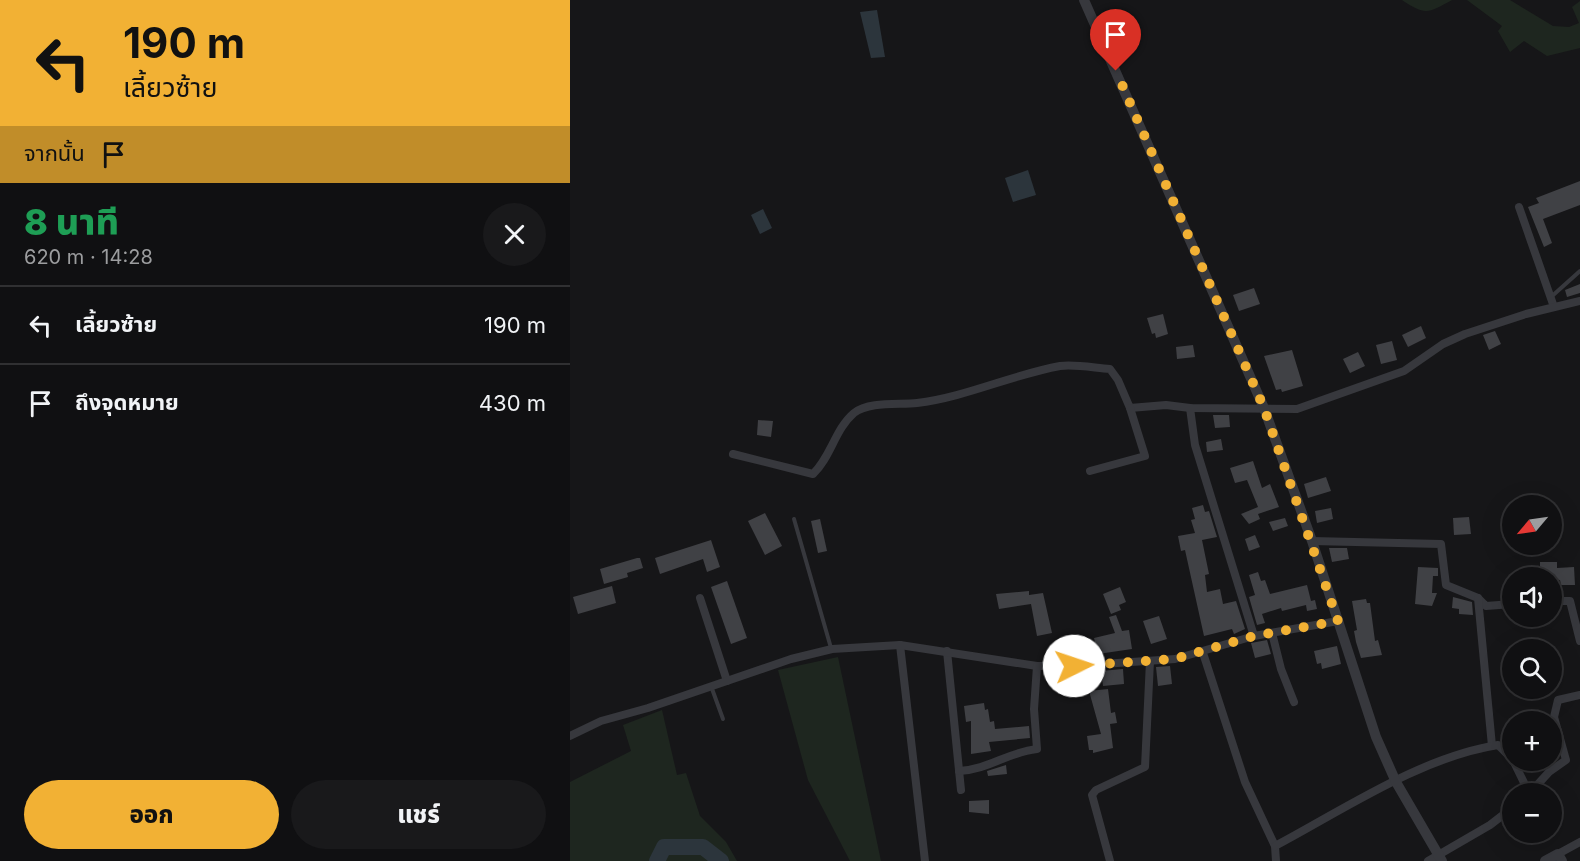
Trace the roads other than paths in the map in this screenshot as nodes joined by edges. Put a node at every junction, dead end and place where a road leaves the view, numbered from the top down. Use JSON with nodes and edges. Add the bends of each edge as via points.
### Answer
{"nodes":[{"id":1,"x":1084,"y":0,"type":"edge"},
{"id":2,"x":1519,"y":207,"type":"dead end"},
{"id":3,"x":1580,"y":271,"type":"edge"},
{"id":4,"x":1580,"y":301,"type":"edge"},
{"id":5,"x":1552,"y":302,"type":"junction"},
{"id":6,"x":1130,"y":408,"type":"junction"},
{"id":7,"x":1190,"y":408,"type":"junction"},
{"id":8,"x":1264,"y":408,"type":"junction"},
{"id":9,"x":733,"y":454,"type":"dead end"},
{"id":10,"x":1090,"y":471,"type":"dead end"},
{"id":11,"x":794,"y":519,"type":"dead end"},
{"id":12,"x":1312,"y":541,"type":"junction"},
{"id":13,"x":700,"y":598,"type":"dead end"},
{"id":14,"x":1478,"y":598,"type":"junction"},
{"id":15,"x":1562,"y":601,"type":"edge"},
{"id":16,"x":1502,"y":605,"type":"edge"},
{"id":17,"x":1338,"y":621,"type":"junction"},
{"id":18,"x":1272,"y":633,"type":"junction"},
{"id":19,"x":1254,"y":636,"type":"junction"},
{"id":20,"x":1580,"y":641,"type":"edge"},
{"id":21,"x":900,"y":645,"type":"junction"},
{"id":22,"x":832,"y":649,"type":"junction"},
{"id":23,"x":947,"y":651,"type":"junction"},
{"id":24,"x":1203,"y":653,"type":"junction"},
{"id":25,"x":1150,"y":661,"type":"junction"},
{"id":26,"x":1037,"y":666,"type":"junction"},
{"id":27,"x":727,"y":681,"type":"junction"},
{"id":28,"x":711,"y":686,"type":"junction"},
{"id":29,"x":1580,"y":695,"type":"edge"},
{"id":30,"x":1294,"y":702,"type":"dead end"},
{"id":31,"x":723,"y":719,"type":"dead end"},
{"id":32,"x":570,"y":736,"type":"edge"},
{"id":33,"x":1492,"y":746,"type":"junction"},
{"id":34,"x":1502,"y":749,"type":"edge"},
{"id":35,"x":959,"y":771,"type":"junction"},
{"id":36,"x":1396,"y":782,"type":"junction"},
{"id":37,"x":1539,"y":783,"type":"edge"},
{"id":38,"x":961,"y":790,"type":"dead end"},
{"id":39,"x":1502,"y":816,"type":"edge"},
{"id":40,"x":1580,"y":842,"type":"edge"},
{"id":41,"x":1275,"y":846,"type":"junction"},
{"id":42,"x":1560,"y":857,"type":"edge"},
{"id":43,"x":1441,"y":858,"type":"edge"},
{"id":44,"x":925,"y":861,"type":"edge"},
{"id":45,"x":1110,"y":861,"type":"edge"},
{"id":46,"x":1276,"y":861,"type":"edge"},
{"id":47,"x":1428,"y":861,"type":"edge"},
{"id":48,"x":1545,"y":861,"type":"edge"}],
"edges":[{"from":1,"to":8,"type":"street"},
{"from":2,"to":5,"type":"street"},
{"from":3,"to":5,"type":"lane"},
{"from":4,"to":5,"type":"street"},
{"from":5,"to":8,"type":"street","via":[[1465,334],[1404,372],[1369,386],[1297,409]]},
{"from":6,"to":7,"type":"street"},
{"from":6,"to":9,"type":"street","via":[[1110,369],[1062,366],[972,392],[855,412],[813,474]]},
{"from":6,"to":10,"type":"street","via":[[1145,456]]},
{"from":7,"to":8,"type":"street"},
{"from":7,"to":19,"type":"street","via":[[1196,445]]},
{"from":8,"to":12,"type":"street"},
{"from":11,"to":22,"type":"lane"},
{"from":12,"to":14,"type":"street","via":[[1441,544],[1446,585]]},
{"from":12,"to":17,"type":"street"},
{"from":13,"to":27,"type":"street"},
{"from":14,"to":16,"type":"street","via":[[1486,606]]},
{"from":14,"to":33,"type":"street"},
{"from":15,"to":20,"type":"street","via":[[1570,601]]},
{"from":17,"to":18,"type":"street"},
{"from":17,"to":36,"type":"street","via":[[1376,737]]},
{"from":18,"to":19,"type":"street"},
{"from":18,"to":30,"type":"street"},
{"from":19,"to":24,"type":"street"},
{"from":21,"to":22,"type":"street"},
{"from":21,"to":23,"type":"street"},
{"from":21,"to":44,"type":"street"},
{"from":22,"to":27,"type":"street"},
{"from":23,"to":26,"type":"street"},
{"from":23,"to":35,"type":"street"},
{"from":24,"to":25,"type":"street"},
{"from":24,"to":41,"type":"street","via":[[1245,782]]},
{"from":25,"to":26,"type":"street"},
{"from":25,"to":45,"type":"street","via":[[1145,767],[1092,795]]},
{"from":26,"to":35,"type":"street","via":[[1037,749],[1001,757],[980,770]]},
{"from":27,"to":28,"type":"street"},
{"from":28,"to":31,"type":"lane"},
{"from":28,"to":32,"type":"street","via":[[601,721]]},
{"from":29,"to":37,"type":"street","via":[[1557,700],[1554,717],[1566,760]]},
{"from":33,"to":34,"type":"street"},
{"from":33,"to":36,"type":"street","via":[[1446,759]]},
{"from":35,"to":38,"type":"street"},
{"from":36,"to":41,"type":"street"},
{"from":36,"to":43,"type":"street"},
{"from":39,"to":43,"type":"street"},
{"from":40,"to":42,"type":"street"},
{"from":41,"to":46,"type":"street"},
{"from":42,"to":48,"type":"street"},
{"from":43,"to":47,"type":"street"}]}
